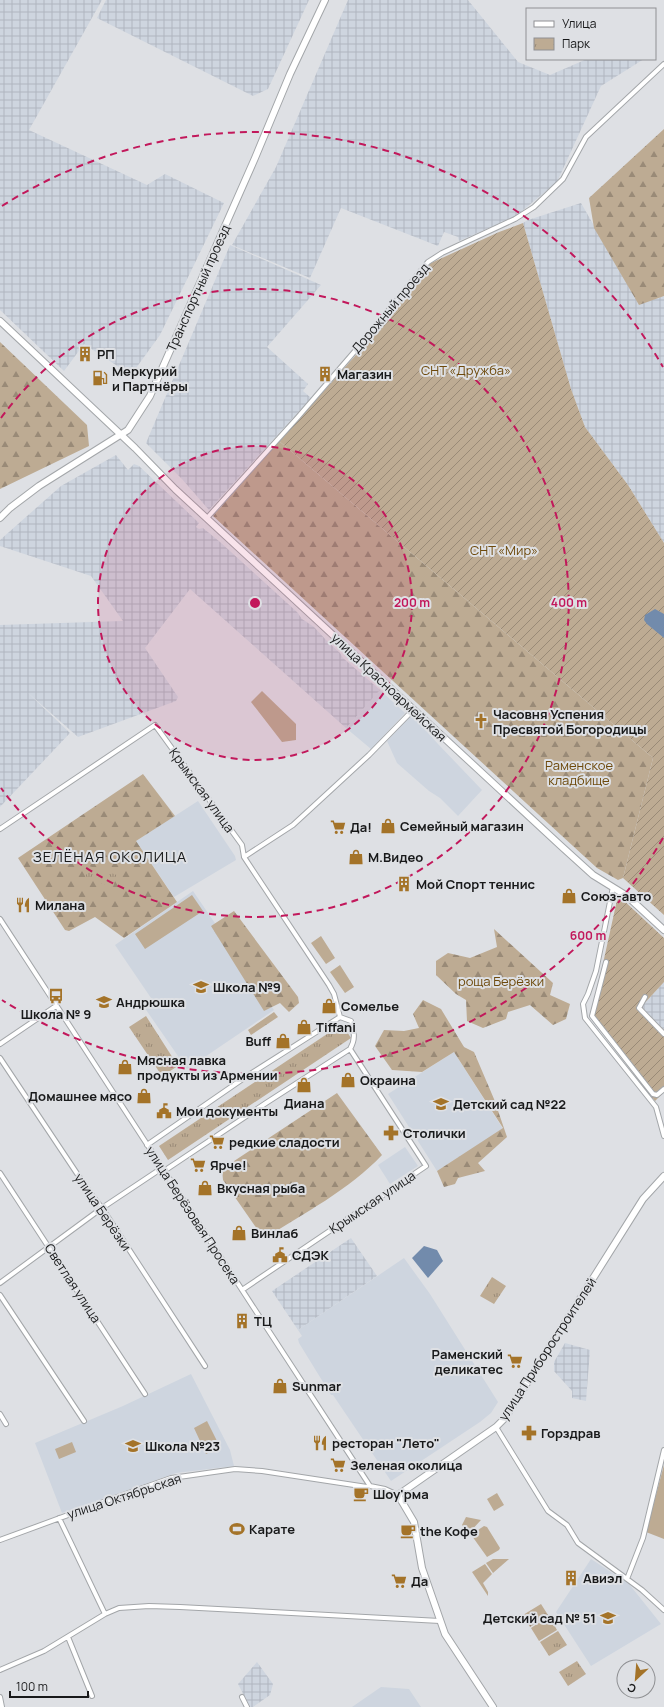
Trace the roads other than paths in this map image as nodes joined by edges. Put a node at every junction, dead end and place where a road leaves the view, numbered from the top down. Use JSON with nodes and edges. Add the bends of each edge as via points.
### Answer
{"nodes":[{"id":1,"x":325,"y":0,"type":"edge"},
{"id":2,"x":664,"y":64,"type":"edge"},
{"id":3,"x":0,"y":321,"type":"edge"},
{"id":4,"x":121,"y":435,"type":"junction"},
{"id":5,"x":0,"y":518,"type":"edge"},
{"id":6,"x":207,"y":518,"type":"junction"},
{"id":7,"x":414,"y":709,"type":"junction"},
{"id":8,"x":0,"y":829,"type":"edge"},
{"id":9,"x":244,"y":857,"type":"junction"},
{"id":10,"x":613,"y":887,"type":"junction"},
{"id":11,"x":0,"y":920,"type":"edge"},
{"id":12,"x":664,"y":930,"type":"edge"},
{"id":13,"x":606,"y":962,"type":"dead end"},
{"id":14,"x":645,"y":997,"type":"dead end"},
{"id":15,"x":56,"y":1006,"type":"junction"},
{"id":16,"x":340,"y":1017,"type":"junction"},
{"id":17,"x":664,"y":1034,"type":"edge"},
{"id":18,"x":0,"y":1044,"type":"edge"},
{"id":19,"x":350,"y":1049,"type":"junction"},
{"id":20,"x":0,"y":1058,"type":"edge"},
{"id":21,"x":664,"y":1089,"type":"edge"},
{"id":22,"x":664,"y":1136,"type":"edge"},
{"id":23,"x":147,"y":1145,"type":"junction"},
{"id":24,"x":163,"y":1170,"type":"junction"},
{"id":25,"x":0,"y":1173,"type":"edge"},
{"id":26,"x":664,"y":1176,"type":"edge"},
{"id":27,"x":102,"y":1208,"type":"junction"},
{"id":28,"x":50,"y":1247,"type":"junction"},
{"id":29,"x":0,"y":1283,"type":"edge"},
{"id":30,"x":242,"y":1290,"type":"junction"},
{"id":31,"x":0,"y":1295,"type":"edge"},
{"id":32,"x":205,"y":1366,"type":"dead end"},
{"id":33,"x":144,"y":1394,"type":"dead end"},
{"id":34,"x":0,"y":1414,"type":"edge"},
{"id":35,"x":84,"y":1421,"type":"dead end"},
{"id":36,"x":6,"y":1424,"type":"dead end"},
{"id":37,"x":496,"y":1427,"type":"junction"},
{"id":38,"x":664,"y":1450,"type":"edge"},
{"id":39,"x":370,"y":1486,"type":"junction"},
{"id":40,"x":399,"y":1495,"type":"junction"},
{"id":41,"x":59,"y":1518,"type":"junction"},
{"id":42,"x":0,"y":1540,"type":"edge"},
{"id":43,"x":627,"y":1579,"type":"junction"},
{"id":44,"x":664,"y":1610,"type":"edge"},
{"id":45,"x":105,"y":1614,"type":"junction"},
{"id":46,"x":440,"y":1621,"type":"junction"},
{"id":47,"x":68,"y":1637,"type":"junction"},
{"id":48,"x":0,"y":1670,"type":"edge"},
{"id":49,"x":92,"y":1696,"type":"dead end"},
{"id":50,"x":0,"y":1697,"type":"edge"},
{"id":51,"x":242,"y":1697,"type":"dead end"},
{"id":52,"x":2,"y":1707,"type":"edge"},
{"id":53,"x":248,"y":1707,"type":"edge"},
{"id":54,"x":493,"y":1707,"type":"edge"}],
"edges":[{"from":1,"to":4,"type":"main road","name":"Транспортный проезд","via":[[290,74],[150,396],[134,424]]},
{"from":2,"to":6,"type":"street","name":"Дорожный проезд","via":[[586,137],[563,179],[534,206],[515,219],[428,262],[361,344]]},
{"from":3,"to":4,"type":"main road","name":"улица Красноармейская"},
{"from":4,"to":5,"type":"main road","name":"Транспортный проезд","via":[[39,486]]},
{"from":4,"to":6,"type":"main road","name":"улица Красноармейская"},
{"from":6,"to":7,"type":"main road","name":"улица Красноармейская"},
{"from":7,"to":9,"type":"street","via":[[370,755],[292,825]]},
{"from":7,"to":10,"type":"main road","name":"улица Красноармейская","via":[[593,875]]},
{"from":8,"to":9,"type":"street","name":"Крымская улица","via":[[155,725],[242,845]]},
{"from":9,"to":16,"type":"street","name":"Крымская улица","via":[[329,985]]},
{"from":10,"to":12,"type":"main road","name":"улица Красноармейская","via":[[627,896]]},
{"from":10,"to":22,"type":"street","via":[[596,970],[583,1004],[585,1018],[656,1107]]},
{"from":11,"to":15,"type":"street","name":"улица Берёзовая Просека"},
{"from":13,"to":21,"type":"street","via":[[592,1016],[653,1094],[657,1095]]},
{"from":14,"to":17,"type":"street","via":[[639,1008]]},
{"from":15,"to":18,"type":"street"},
{"from":15,"to":23,"type":"street","name":"улица Берёзовая Просека"},
{"from":16,"to":19,"type":"street","via":[[351,1021],[355,1034]]},
{"from":16,"to":23,"type":"street","via":[[247,1076]]},
{"from":19,"to":24,"type":"street"},
{"from":19,"to":30,"type":"street","name":"Крымская улица","via":[[426,1166]]},
{"from":20,"to":27,"type":"street","name":"улица Берёзки"},
{"from":23,"to":24,"type":"street","name":"улица Берёзовая Просека"},
{"from":24,"to":27,"type":"street"},
{"from":24,"to":30,"type":"street","name":"улица Берёзовая Просека"},
{"from":25,"to":28,"type":"street","name":"Светлая улица"},
{"from":26,"to":37,"type":"main road","name":"улица Приборостроителей","via":[[643,1199],[527,1384]]},
{"from":27,"to":28,"type":"street"},
{"from":27,"to":32,"type":"street","name":"улица Берёзки"},
{"from":28,"to":29,"type":"street"},
{"from":28,"to":33,"type":"street","name":"Светлая улица"},
{"from":30,"to":39,"type":"street","name":"улица Берёзовая Просека"},
{"from":31,"to":35,"type":"street"},
{"from":34,"to":36,"type":"street"},
{"from":37,"to":40,"type":"main road","name":"улица Приборостроителей"},
{"from":37,"to":43,"type":"street","via":[[548,1511],[566,1525],[578,1543]]},
{"from":38,"to":43,"type":"street","via":[[644,1538]]},
{"from":39,"to":40,"type":"street"},
{"from":39,"to":41,"type":"street","name":"улица Октябрьская","via":[[367,1488],[235,1469],[171,1478]]},
{"from":40,"to":46,"type":"main road","via":[[414,1522],[422,1568]]},
{"from":41,"to":42,"type":"street","name":"улица Октябрьская"},
{"from":41,"to":45,"type":"street"},
{"from":43,"to":44,"type":"street"},
{"from":45,"to":46,"type":"street","via":[[119,1608],[149,1606]]},
{"from":45,"to":47,"type":"street"},
{"from":46,"to":54,"type":"main road","via":[[445,1634]]},
{"from":47,"to":48,"type":"street","via":[[44,1652]]},
{"from":47,"to":49,"type":"street"},
{"from":50,"to":52,"type":"street"},
{"from":51,"to":53,"type":"street"}]}
